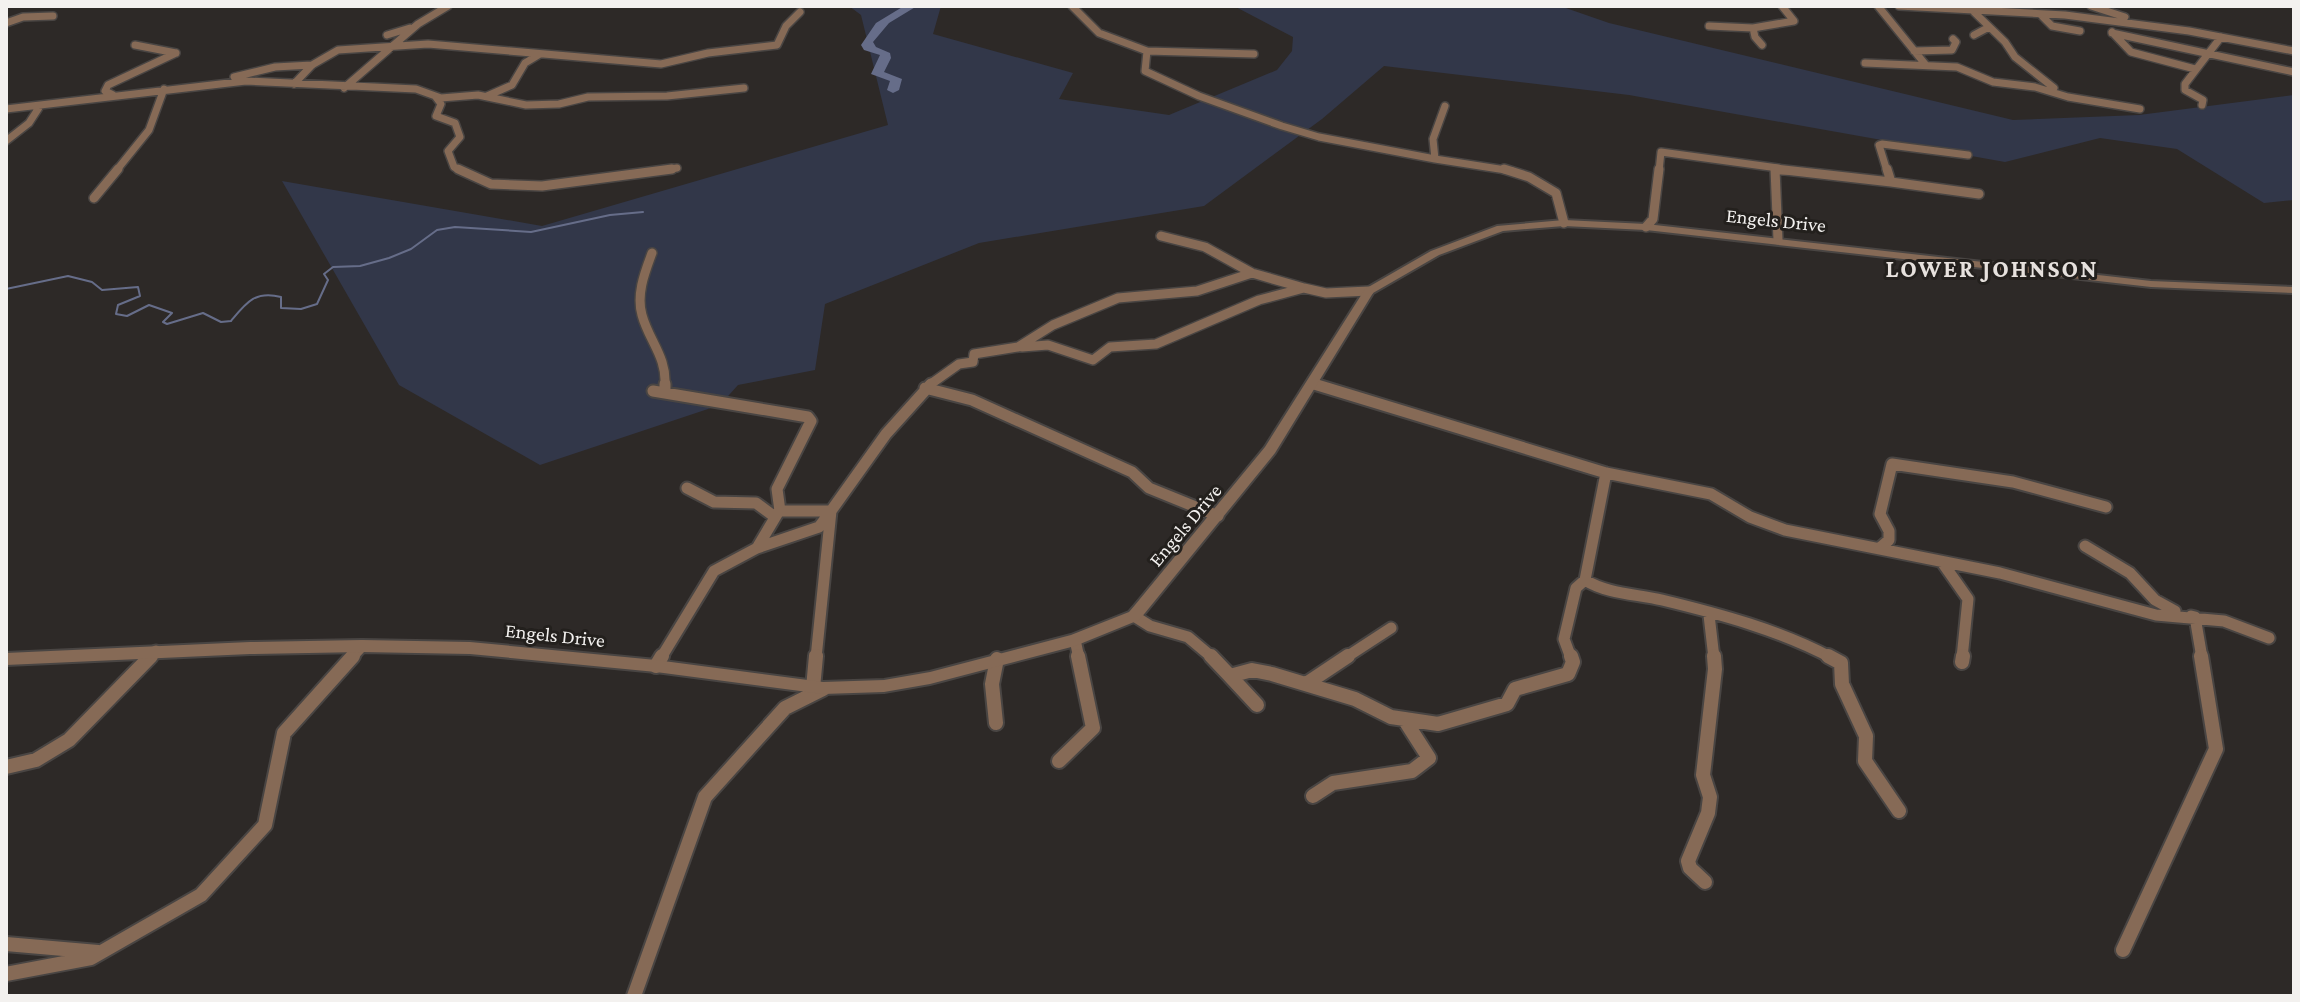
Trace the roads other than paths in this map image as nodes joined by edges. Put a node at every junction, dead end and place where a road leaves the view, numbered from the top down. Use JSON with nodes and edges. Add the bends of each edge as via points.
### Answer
{"nodes":[{"id":1,"x":448,"y":6,"type":"edge"},
{"id":2,"x":1072,"y":6,"type":"edge"},
{"id":3,"x":1782,"y":6,"type":"edge"},
{"id":4,"x":1878,"y":6,"type":"edge"},
{"id":5,"x":1901,"y":6,"type":"edge"},
{"id":6,"x":2091,"y":6,"type":"edge"},
{"id":7,"x":1962,"y":8,"type":"edge"},
{"id":8,"x":1973,"y":11,"type":"junction"},
{"id":9,"x":800,"y":12,"type":"dead end"},
{"id":10,"x":2039,"y":13,"type":"junction"},
{"id":11,"x":53,"y":16,"type":"dead end"},
{"id":12,"x":2109,"y":20,"type":"junction"},
{"id":13,"x":6,"y":23,"type":"edge"},
{"id":14,"x":2143,"y":24,"type":"junction"},
{"id":15,"x":1709,"y":26,"type":"dead end"},
{"id":16,"x":414,"y":27,"type":"junction"},
{"id":17,"x":1989,"y":27,"type":"junction"},
{"id":18,"x":1753,"y":28,"type":"junction"},
{"id":19,"x":2080,"y":31,"type":"dead end"},
{"id":20,"x":2112,"y":33,"type":"junction"},
{"id":21,"x":387,"y":35,"type":"dead end"},
{"id":22,"x":1974,"y":35,"type":"dead end"},
{"id":23,"x":2221,"y":37,"type":"junction"},
{"id":24,"x":1953,"y":39,"type":"dead end"},
{"id":25,"x":135,"y":45,"type":"dead end"},
{"id":26,"x":1762,"y":45,"type":"dead end"},
{"id":27,"x":392,"y":47,"type":"junction"},
{"id":28,"x":1147,"y":51,"type":"junction"},
{"id":29,"x":1914,"y":51,"type":"junction"},
{"id":30,"x":2294,"y":51,"type":"edge"},
{"id":31,"x":540,"y":54,"type":"junction"},
{"id":32,"x":1254,"y":54,"type":"dead end"},
{"id":33,"x":2207,"y":55,"type":"junction"},
{"id":34,"x":1865,"y":63,"type":"dead end"},
{"id":35,"x":1925,"y":64,"type":"junction"},
{"id":36,"x":312,"y":65,"type":"junction"},
{"id":37,"x":2195,"y":69,"type":"junction"},
{"id":38,"x":2294,"y":72,"type":"edge"},
{"id":39,"x":294,"y":84,"type":"junction"},
{"id":40,"x":203,"y":86,"type":"junction"},
{"id":41,"x":344,"y":88,"type":"junction"},
{"id":42,"x":744,"y":88,"type":"dead end"},
{"id":43,"x":164,"y":89,"type":"junction"},
{"id":44,"x":113,"y":95,"type":"junction"},
{"id":45,"x":435,"y":96,"type":"junction"},
{"id":46,"x":486,"y":96,"type":"junction"},
{"id":47,"x":2068,"y":97,"type":"junction"},
{"id":48,"x":2202,"y":105,"type":"dead end"},
{"id":49,"x":40,"y":106,"type":"junction"},
{"id":50,"x":1445,"y":106,"type":"dead end"},
{"id":51,"x":6,"y":109,"type":"edge"},
{"id":52,"x":2140,"y":109,"type":"dead end"},
{"id":53,"x":6,"y":141,"type":"edge"},
{"id":54,"x":1968,"y":155,"type":"dead end"},
{"id":55,"x":1435,"y":159,"type":"junction"},
{"id":56,"x":677,"y":168,"type":"dead end"},
{"id":57,"x":1778,"y":168,"type":"junction"},
{"id":58,"x":1891,"y":182,"type":"junction"},
{"id":59,"x":1979,"y":194,"type":"dead end"},
{"id":60,"x":94,"y":198,"type":"dead end"},
{"id":61,"x":1564,"y":223,"type":"junction"},
{"id":62,"x":1646,"y":227,"type":"junction"},
{"id":63,"x":1161,"y":236,"type":"dead end"},
{"id":64,"x":1778,"y":240,"type":"junction"},
{"id":65,"x":652,"y":253,"type":"dead end"},
{"id":66,"x":1252,"y":273,"type":"junction"},
{"id":67,"x":1304,"y":288,"type":"junction"},
{"id":68,"x":2294,"y":290,"type":"edge"},
{"id":69,"x":1369,"y":291,"type":"junction"},
{"id":70,"x":1018,"y":347,"type":"junction"},
{"id":71,"x":1312,"y":383,"type":"junction"},
{"id":72,"x":925,"y":388,"type":"junction"},
{"id":73,"x":1606,"y":473,"type":"junction"},
{"id":74,"x":687,"y":488,"type":"dead end"},
{"id":75,"x":2106,"y":507,"type":"dead end"},
{"id":76,"x":831,"y":511,"type":"junction"},
{"id":77,"x":777,"y":514,"type":"junction"},
{"id":78,"x":1218,"y":516,"type":"junction"},
{"id":79,"x":2085,"y":546,"type":"dead end"},
{"id":80,"x":1881,"y":547,"type":"junction"},
{"id":81,"x":757,"y":548,"type":"junction"},
{"id":82,"x":1942,"y":562,"type":"junction"},
{"id":83,"x":1585,"y":580,"type":"junction"},
{"id":84,"x":1709,"y":615,"type":"junction"},
{"id":85,"x":1134,"y":616,"type":"junction"},
{"id":86,"x":2195,"y":617,"type":"junction"},
{"id":87,"x":1391,"y":628,"type":"dead end"},
{"id":88,"x":2269,"y":638,"type":"dead end"},
{"id":89,"x":1075,"y":640,"type":"junction"},
{"id":90,"x":362,"y":646,"type":"junction"},
{"id":91,"x":156,"y":651,"type":"junction"},
{"id":92,"x":6,"y":659,"type":"edge"},
{"id":93,"x":997,"y":659,"type":"junction"},
{"id":94,"x":1962,"y":662,"type":"dead end"},
{"id":95,"x":656,"y":666,"type":"junction"},
{"id":96,"x":1230,"y":676,"type":"junction"},
{"id":97,"x":1306,"y":684,"type":"junction"},
{"id":98,"x":818,"y":688,"type":"junction"},
{"id":99,"x":1257,"y":705,"type":"dead end"},
{"id":100,"x":1404,"y":719,"type":"junction"},
{"id":101,"x":996,"y":723,"type":"dead end"},
{"id":102,"x":1059,"y":761,"type":"dead end"},
{"id":103,"x":6,"y":767,"type":"edge"},
{"id":104,"x":1313,"y":796,"type":"dead end"},
{"id":105,"x":1899,"y":811,"type":"dead end"},
{"id":106,"x":1705,"y":882,"type":"dead end"},
{"id":107,"x":6,"y":944,"type":"edge"},
{"id":108,"x":2123,"y":950,"type":"dead end"},
{"id":109,"x":103,"y":952,"type":"junction"},
{"id":110,"x":6,"y":974,"type":"edge"},
{"id":111,"x":634,"y":996,"type":"edge"}],
"edges":[{"from":1,"to":16,"type":"street"},
{"from":2,"to":28,"type":"street","via":[[1102,36],[1134,42]]},
{"from":3,"to":18,"type":"street","via":[[1793,22]]},
{"from":4,"to":29,"type":"street"},
{"from":5,"to":7,"type":"street"},
{"from":6,"to":14,"type":"street"},
{"from":7,"to":8,"type":"street"},
{"from":8,"to":10,"type":"street"},
{"from":8,"to":17,"type":"street"},
{"from":9,"to":31,"type":"street","via":[[777,45],[762,48],[661,64]]},
{"from":10,"to":12,"type":"street"},
{"from":10,"to":19,"type":"street","via":[[2052,26]]},
{"from":11,"to":13,"type":"street"},
{"from":12,"to":14,"type":"street"},
{"from":12,"to":20,"type":"street"},
{"from":14,"to":23,"type":"street"},
{"from":15,"to":18,"type":"street"},
{"from":16,"to":21,"type":"street"},
{"from":16,"to":27,"type":"street"},
{"from":17,"to":22,"type":"street"},
{"from":17,"to":47,"type":"street","via":[[2037,77]]},
{"from":18,"to":26,"type":"street"},
{"from":20,"to":33,"type":"street"},
{"from":20,"to":37,"type":"street","via":[[2131,52]]},
{"from":23,"to":30,"type":"street"},
{"from":23,"to":33,"type":"street"},
{"from":24,"to":29,"type":"street","via":[[1952,50]]},
{"from":25,"to":44,"type":"street","via":[[176,53],[108,85],[105,91]]},
{"from":27,"to":31,"type":"street","via":[[428,44]]},
{"from":27,"to":36,"type":"street","via":[[338,50]]},
{"from":27,"to":41,"type":"street"},
{"from":28,"to":32,"type":"street"},
{"from":28,"to":55,"type":"street","via":[[1145,71],[1252,116],[1319,137]]},
{"from":29,"to":35,"type":"street"},
{"from":31,"to":46,"type":"street","via":[[525,63],[512,85]]},
{"from":33,"to":37,"type":"street"},
{"from":33,"to":38,"type":"street"},
{"from":34,"to":35,"type":"street"},
{"from":35,"to":47,"type":"street","via":[[1957,67],[1993,82]]},
{"from":36,"to":39,"type":"street"},
{"from":36,"to":40,"type":"street","via":[[275,67]]},
{"from":37,"to":48,"type":"street","via":[[2185,90],[2201,98]]},
{"from":39,"to":40,"type":"street","via":[[246,81]]},
{"from":39,"to":41,"type":"street"},
{"from":40,"to":43,"type":"street"},
{"from":41,"to":45,"type":"street","via":[[416,89]]},
{"from":42,"to":46,"type":"street","via":[[588,97],[559,104],[526,105]]},
{"from":43,"to":44,"type":"street"},
{"from":43,"to":60,"type":"street","via":[[149,130]]},
{"from":44,"to":49,"type":"street"},
{"from":45,"to":46,"type":"street"},
{"from":45,"to":56,"type":"street","via":[[441,104],[436,116],[455,123],[460,137],[448,151],[454,167],[482,182],[542,186]]},
{"from":47,"to":52,"type":"street"},
{"from":49,"to":51,"type":"street"},
{"from":49,"to":53,"type":"street"},
{"from":50,"to":55,"type":"street","via":[[1433,139]]},
{"from":54,"to":58,"type":"street","via":[[1879,145]]},
{"from":55,"to":61,"type":"street","via":[[1532,176],[1556,193]]},
{"from":57,"to":58,"type":"street"},
{"from":57,"to":62,"type":"street","via":[[1661,152],[1653,219]]},
{"from":57,"to":64,"type":"street"},
{"from":58,"to":59,"type":"street"},
{"from":61,"to":62,"type":"street","name":"Engels Drive"},
{"from":61,"to":69,"type":"street","name":"Engels Drive","via":[[1501,228],[1435,253]]},
{"from":62,"to":64,"type":"street","name":"Engels Drive"},
{"from":63,"to":66,"type":"street","via":[[1205,247]]},
{"from":64,"to":68,"type":"street","name":"Engels Drive","via":[[2151,284]]},
{"from":65,"to":77,"type":"street","via":[[641,282],[643,320],[667,367],[659,392],[811,421],[777,489]]},
{"from":66,"to":67,"type":"street"},
{"from":66,"to":70,"type":"street","via":[[1197,291],[1118,298],[1053,325]]},
{"from":67,"to":69,"type":"street"},
{"from":67,"to":70,"type":"street","via":[[1259,300],[1156,344],[1110,347],[1093,360],[1048,345]]},
{"from":69,"to":71,"type":"street","name":"Engels Drive"},
{"from":70,"to":72,"type":"street","via":[[974,354],[973,362],[959,364]]},
{"from":71,"to":73,"type":"street"},
{"from":71,"to":78,"type":"street","name":"Engels Drive","via":[[1270,450]]},
{"from":72,"to":76,"type":"street"},
{"from":72,"to":78,"type":"street","via":[[972,400],[1132,472],[1149,488]]},
{"from":73,"to":80,"type":"street","via":[[1711,494],[1785,530]]},
{"from":73,"to":83,"type":"street"},
{"from":74,"to":77,"type":"street","via":[[714,502],[756,503]]},
{"from":75,"to":80,"type":"street","via":[[2013,482],[1892,464],[1880,514],[1889,540]]},
{"from":76,"to":77,"type":"street"},
{"from":76,"to":81,"type":"street","via":[[819,527]]},
{"from":76,"to":98,"type":"street"},
{"from":77,"to":81,"type":"street"},
{"from":78,"to":85,"type":"street","name":"Engels Drive"},
{"from":79,"to":86,"type":"street","via":[[2129,572],[2161,607]]},
{"from":80,"to":82,"type":"street"},
{"from":81,"to":95,"type":"street","via":[[714,571]]},
{"from":82,"to":86,"type":"street","via":[[2048,584],[2156,615]]},
{"from":82,"to":94,"type":"street","via":[[1968,599]]},
{"from":83,"to":84,"type":"street","via":[[1599,590],[1635,593]]},
{"from":83,"to":100,"type":"street","via":[[1576,588],[1564,639],[1573,662],[1568,674],[1515,689],[1507,704],[1491,711],[1438,724]]},
{"from":84,"to":105,"type":"street","via":[[1811,646],[1841,663],[1842,684],[1866,736],[1865,761]]},
{"from":84,"to":106,"type":"street","via":[[1715,669],[1703,775],[1710,797],[1688,861]]},
{"from":85,"to":89,"type":"street","name":"Engels Drive"},
{"from":85,"to":96,"type":"street","via":[[1154,629],[1184,635]]},
{"from":86,"to":88,"type":"street","via":[[2243,626]]},
{"from":86,"to":108,"type":"street","via":[[2216,749]]},
{"from":87,"to":97,"type":"street"},
{"from":89,"to":93,"type":"street","name":"Engels Drive"},
{"from":89,"to":102,"type":"street","via":[[1093,728]]},
{"from":90,"to":91,"type":"street","name":"Engels Drive"},
{"from":90,"to":95,"type":"street","name":"Engels Drive","via":[[529,652]]},
{"from":90,"to":109,"type":"street","via":[[284,733],[265,825],[201,895]]},
{"from":91,"to":92,"type":"street","name":"Engels Drive"},
{"from":91,"to":103,"type":"street","via":[[69,740],[36,760]]},
{"from":93,"to":98,"type":"street","name":"Engels Drive","via":[[884,686]]},
{"from":93,"to":101,"type":"street","via":[[992,684]]},
{"from":95,"to":98,"type":"street","name":"Engels Drive"},
{"from":96,"to":97,"type":"street","via":[[1252,670]]},
{"from":96,"to":99,"type":"street"},
{"from":97,"to":100,"type":"street"},
{"from":98,"to":111,"type":"street","via":[[785,708],[705,797]]},
{"from":100,"to":104,"type":"street","via":[[1429,758],[1412,771],[1333,783]]},
{"from":107,"to":109,"type":"street"},
{"from":109,"to":110,"type":"street"}]}
